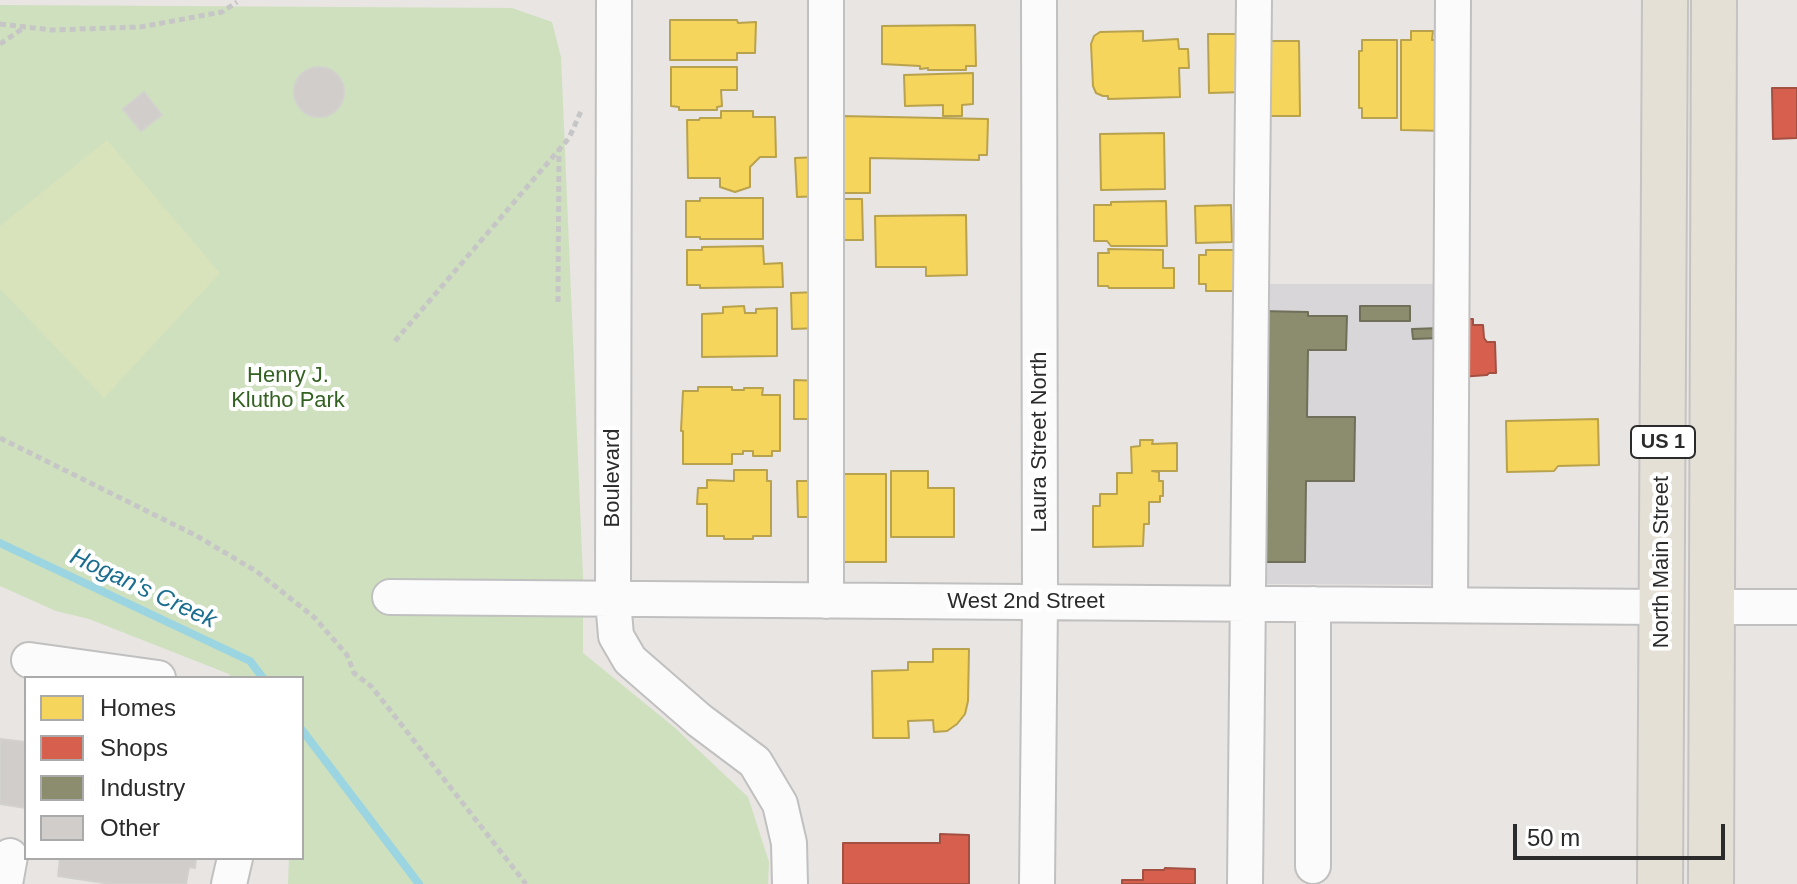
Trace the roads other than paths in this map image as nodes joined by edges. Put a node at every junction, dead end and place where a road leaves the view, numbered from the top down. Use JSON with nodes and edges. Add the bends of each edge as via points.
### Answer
{"nodes":[{"id":1,"x":614,"y":0,"type":"edge"},
{"id":2,"x":826,"y":0,"type":"edge"},
{"id":3,"x":1039,"y":0,"type":"edge"},
{"id":4,"x":1254,"y":0,"type":"edge"},
{"id":5,"x":1453,"y":0,"type":"edge"},
{"id":6,"x":1665,"y":0,"type":"edge"},
{"id":7,"x":1714,"y":0,"type":"edge"},
{"id":8,"x":390,"y":597,"type":"dead end"},
{"id":9,"x":613,"y":600,"type":"junction"},
{"id":10,"x":826,"y":601,"type":"junction"},
{"id":11,"x":1040,"y":602,"type":"junction"},
{"id":12,"x":1247,"y":604,"type":"junction"},
{"id":13,"x":1313,"y":604,"type":"junction"},
{"id":14,"x":1450,"y":605,"type":"junction"},
{"id":15,"x":1662,"y":607,"type":"junction"},
{"id":16,"x":1713,"y":607,"type":"junction"},
{"id":17,"x":1797,"y":607,"type":"edge"},
{"id":18,"x":29,"y":660,"type":"dead end"},
{"id":19,"x":144,"y":676,"type":"edge"},
{"id":20,"x":235,"y":860,"type":"edge"},
{"id":21,"x":1313,"y":866,"type":"dead end"},
{"id":22,"x":229,"y":884,"type":"edge"},
{"id":23,"x":790,"y":884,"type":"edge"},
{"id":24,"x":1037,"y":884,"type":"edge"},
{"id":25,"x":1245,"y":884,"type":"edge"},
{"id":26,"x":1660,"y":884,"type":"edge"},
{"id":27,"x":1711,"y":884,"type":"edge"}],
"edges":[{"from":1,"to":9,"type":"street","name":"Boulevard"},
{"from":2,"to":10,"type":"street"},
{"from":3,"to":11,"type":"street","name":"Laura Street North"},
{"from":4,"to":12,"type":"street"},
{"from":5,"to":14,"type":"street"},
{"from":6,"to":15,"type":"main road","name":"North Main Street","number":"US 1"},
{"from":7,"to":16,"type":"main road","number":"US 1"},
{"from":8,"to":9,"type":"street","name":"West 2nd Street"},
{"from":9,"to":10,"type":"street","name":"West 2nd Street"},
{"from":9,"to":23,"type":"street","name":"Boulevard","via":[[616,636],[630,660],[755,762],[780,804],[789,843]]},
{"from":10,"to":11,"type":"street","name":"West 2nd Street"},
{"from":11,"to":12,"type":"street","name":"West 2nd Street"},
{"from":11,"to":24,"type":"street","name":"Laura Street North"},
{"from":12,"to":13,"type":"street","name":"West 2nd Street"},
{"from":12,"to":25,"type":"street"},
{"from":13,"to":14,"type":"street","name":"West 2nd Street"},
{"from":13,"to":21,"type":"street"},
{"from":14,"to":15,"type":"street","name":"West 2nd Street"},
{"from":15,"to":26,"type":"main road","name":"North Main Street","number":"US 1"},
{"from":16,"to":17,"type":"street"},
{"from":16,"to":27,"type":"main road","number":"US 1"},
{"from":18,"to":19,"type":"street"},
{"from":20,"to":22,"type":"street"}]}
